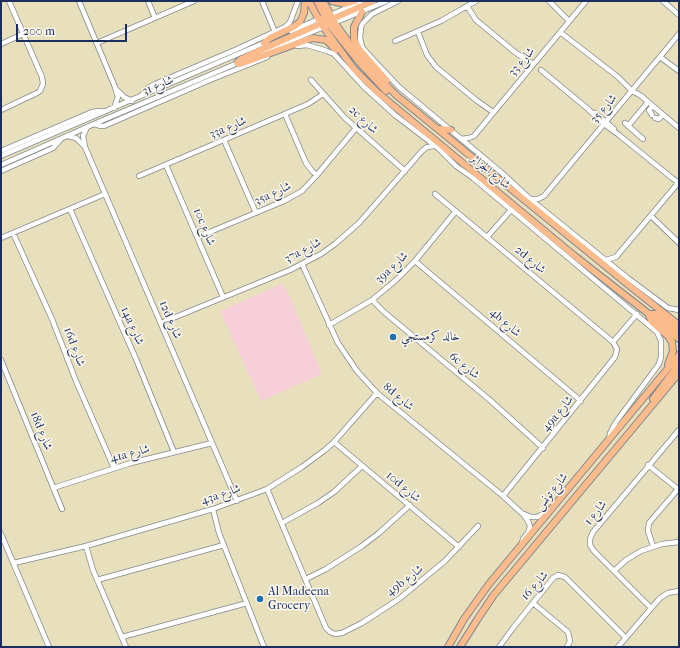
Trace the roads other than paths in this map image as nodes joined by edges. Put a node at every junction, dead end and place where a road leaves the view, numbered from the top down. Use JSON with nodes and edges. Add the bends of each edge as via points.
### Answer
{"nodes":[{"id":1,"x":9,"y":1,"type":"edge"},
{"id":2,"x":79,"y":1,"type":"edge"},
{"id":3,"x":148,"y":1,"type":"edge"},
{"id":4,"x":194,"y":1,"type":"edge"},
{"id":5,"x":262,"y":1,"type":"edge"},
{"id":6,"x":298,"y":1,"type":"edge"},
{"id":7,"x":305,"y":1,"type":"edge"},
{"id":8,"x":309,"y":1,"type":"edge"},
{"id":9,"x":317,"y":1,"type":"edge"},
{"id":10,"x":323,"y":1,"type":"edge"},
{"id":11,"x":332,"y":1,"type":"edge"},
{"id":12,"x":355,"y":1,"type":"edge"},
{"id":13,"x":363,"y":1,"type":"edge"},
{"id":14,"x":373,"y":1,"type":"edge"},
{"id":15,"x":387,"y":1,"type":"edge"},
{"id":16,"x":398,"y":1,"type":"edge"},
{"id":17,"x":476,"y":1,"type":"edge"},
{"id":18,"x":549,"y":1,"type":"edge"},
{"id":19,"x":586,"y":1,"type":"edge"},
{"id":20,"x":663,"y":1,"type":"edge"},
{"id":21,"x":467,"y":6,"type":"junction"},
{"id":22,"x":362,"y":12,"type":"junction"},
{"id":23,"x":679,"y":14,"type":"edge"},
{"id":24,"x":155,"y":18,"type":"junction"},
{"id":25,"x":570,"y":19,"type":"junction"},
{"id":26,"x":327,"y":21,"type":"junction"},
{"id":27,"x":561,"y":30,"type":"junction"},
{"id":28,"x":275,"y":32,"type":"junction"},
{"id":29,"x":418,"y":32,"type":"junction"},
{"id":30,"x":23,"y":34,"type":"junction"},
{"id":31,"x":679,"y":34,"type":"edge"},
{"id":32,"x":395,"y":41,"type":"dead end"},
{"id":33,"x":97,"y":43,"type":"junction"},
{"id":34,"x":264,"y":43,"type":"junction"},
{"id":35,"x":1,"y":44,"type":"edge"},
{"id":36,"x":235,"y":50,"type":"junction"},
{"id":37,"x":242,"y":52,"type":"junction"},
{"id":38,"x":661,"y":56,"type":"junction"},
{"id":39,"x":237,"y":63,"type":"junction"},
{"id":40,"x":532,"y":66,"type":"junction"},
{"id":41,"x":354,"y":69,"type":"junction"},
{"id":42,"x":541,"y":70,"type":"dead end"},
{"id":43,"x":678,"y":70,"type":"edge"},
{"id":44,"x":311,"y":80,"type":"dead end"},
{"id":45,"x":115,"y":87,"type":"junction"},
{"id":46,"x":633,"y":89,"type":"junction"},
{"id":47,"x":323,"y":94,"type":"junction"},
{"id":48,"x":396,"y":95,"type":"junction"},
{"id":49,"x":141,"y":96,"type":"junction"},
{"id":50,"x":132,"y":101,"type":"junction"},
{"id":51,"x":648,"y":102,"type":"junction"},
{"id":52,"x":653,"y":106,"type":"junction"},
{"id":53,"x":114,"y":108,"type":"junction"},
{"id":54,"x":394,"y":108,"type":"junction"},
{"id":55,"x":1,"y":110,"type":"edge"},
{"id":56,"x":104,"y":112,"type":"junction"},
{"id":57,"x":285,"y":114,"type":"junction"},
{"id":58,"x":492,"y":114,"type":"junction"},
{"id":59,"x":395,"y":115,"type":"junction"},
{"id":60,"x":663,"y":115,"type":"junction"},
{"id":61,"x":605,"y":123,"type":"junction"},
{"id":62,"x":94,"y":124,"type":"junction"},
{"id":63,"x":87,"y":127,"type":"junction"},
{"id":64,"x":356,"y":128,"type":"junction"},
{"id":65,"x":679,"y":128,"type":"edge"},
{"id":66,"x":439,"y":129,"type":"junction"},
{"id":67,"x":451,"y":130,"type":"junction"},
{"id":68,"x":68,"y":136,"type":"junction"},
{"id":69,"x":474,"y":136,"type":"junction"},
{"id":70,"x":423,"y":137,"type":"junction"},
{"id":71,"x":62,"y":138,"type":"junction"},
{"id":72,"x":462,"y":139,"type":"junction"},
{"id":73,"x":643,"y":139,"type":"dead end"},
{"id":74,"x":224,"y":140,"type":"junction"},
{"id":75,"x":434,"y":146,"type":"junction"},
{"id":76,"x":85,"y":147,"type":"junction"},
{"id":77,"x":473,"y":149,"type":"junction"},
{"id":78,"x":1,"y":151,"type":"edge"},
{"id":79,"x":422,"y":151,"type":"junction"},
{"id":80,"x":1,"y":156,"type":"edge"},
{"id":81,"x":1,"y":165,"type":"edge"},
{"id":82,"x":166,"y":165,"type":"junction"},
{"id":83,"x":1,"y":171,"type":"edge"},
{"id":84,"x":405,"y":171,"type":"junction"},
{"id":85,"x":317,"y":175,"type":"junction"},
{"id":86,"x":139,"y":176,"type":"dead end"},
{"id":87,"x":678,"y":184,"type":"edge"},
{"id":88,"x":105,"y":194,"type":"junction"},
{"id":89,"x":435,"y":194,"type":"dead end"},
{"id":90,"x":544,"y":196,"type":"junction"},
{"id":91,"x":530,"y":199,"type":"junction"},
{"id":92,"x":70,"y":209,"type":"junction"},
{"id":93,"x":511,"y":210,"type":"junction"},
{"id":94,"x":543,"y":210,"type":"junction"},
{"id":95,"x":456,"y":211,"type":"junction"},
{"id":96,"x":256,"y":213,"type":"junction"},
{"id":97,"x":649,"y":218,"type":"junction"},
{"id":98,"x":13,"y":233,"type":"junction"},
{"id":99,"x":198,"y":237,"type":"junction"},
{"id":100,"x":487,"y":237,"type":"junction"},
{"id":101,"x":1,"y":238,"type":"edge"},
{"id":102,"x":550,"y":243,"type":"junction"},
{"id":103,"x":679,"y":243,"type":"edge"},
{"id":104,"x":561,"y":244,"type":"junction"},
{"id":105,"x":616,"y":257,"type":"junction"},
{"id":106,"x":606,"y":260,"type":"junction"},
{"id":107,"x":415,"y":261,"type":"junction"},
{"id":108,"x":302,"y":264,"type":"junction"},
{"id":109,"x":619,"y":271,"type":"junction"},
{"id":110,"x":629,"y":279,"type":"junction"},
{"id":111,"x":631,"y":288,"type":"junction"},
{"id":112,"x":223,"y":297,"type":"junction"},
{"id":113,"x":372,"y":300,"type":"junction"},
{"id":114,"x":679,"y":310,"type":"edge"},
{"id":115,"x":636,"y":314,"type":"junction"},
{"id":116,"x":649,"y":314,"type":"junction"},
{"id":117,"x":668,"y":317,"type":"junction"},
{"id":118,"x":679,"y":320,"type":"edge"},
{"id":119,"x":161,"y":323,"type":"junction"},
{"id":120,"x":329,"y":325,"type":"junction"},
{"id":121,"x":679,"y":325,"type":"edge"},
{"id":122,"x":679,"y":332,"type":"edge"},
{"id":123,"x":679,"y":339,"type":"edge"},
{"id":124,"x":613,"y":342,"type":"junction"},
{"id":125,"x":679,"y":355,"type":"edge"},
{"id":126,"x":1,"y":360,"type":"edge"},
{"id":127,"x":679,"y":364,"type":"edge"},
{"id":128,"x":664,"y":373,"type":"junction"},
{"id":129,"x":677,"y":376,"type":"edge"},
{"id":130,"x":378,"y":393,"type":"junction"},
{"id":131,"x":581,"y":401,"type":"junction"},
{"id":132,"x":647,"y":411,"type":"junction"},
{"id":133,"x":679,"y":430,"type":"edge"},
{"id":134,"x":608,"y":440,"type":"junction"},
{"id":135,"x":212,"y":442,"type":"junction"},
{"id":136,"x":334,"y":442,"type":"junction"},
{"id":137,"x":543,"y":448,"type":"junction"},
{"id":138,"x":174,"y":452,"type":"junction"},
{"id":139,"x":648,"y":465,"type":"junction"},
{"id":140,"x":362,"y":466,"type":"junction"},
{"id":141,"x":114,"y":468,"type":"junction"},
{"id":142,"x":53,"y":488,"type":"junction"},
{"id":143,"x":267,"y":488,"type":"junction"},
{"id":144,"x":678,"y":488,"type":"edge"},
{"id":145,"x":503,"y":496,"type":"junction"},
{"id":146,"x":238,"y":501,"type":"junction"},
{"id":147,"x":557,"y":503,"type":"junction"},
{"id":148,"x":410,"y":505,"type":"junction"},
{"id":149,"x":62,"y":509,"type":"dead end"},
{"id":150,"x":211,"y":510,"type":"junction"},
{"id":151,"x":522,"y":513,"type":"junction"},
{"id":152,"x":282,"y":523,"type":"junction"},
{"id":153,"x":478,"y":526,"type":"dead end"},
{"id":154,"x":1,"y":534,"type":"edge"},
{"id":155,"x":679,"y":542,"type":"edge"},
{"id":156,"x":223,"y":544,"type":"junction"},
{"id":157,"x":523,"y":544,"type":"junction"},
{"id":158,"x":84,"y":546,"type":"junction"},
{"id":159,"x":653,"y":546,"type":"junction"},
{"id":160,"x":459,"y":547,"type":"junction"},
{"id":161,"x":15,"y":565,"type":"junction"},
{"id":162,"x":614,"y":571,"type":"junction"},
{"id":163,"x":306,"y":579,"type":"junction"},
{"id":164,"x":98,"y":582,"type":"junction"},
{"id":165,"x":679,"y":590,"type":"edge"},
{"id":166,"x":246,"y":601,"type":"junction"},
{"id":167,"x":533,"y":603,"type":"junction"},
{"id":168,"x":651,"y":608,"type":"junction"},
{"id":169,"x":626,"y":638,"type":"junction"},
{"id":170,"x":122,"y":639,"type":"junction"},
{"id":171,"x":265,"y":646,"type":"edge"},
{"id":172,"x":49,"y":647,"type":"edge"},
{"id":173,"x":126,"y":647,"type":"edge"},
{"id":174,"x":448,"y":647,"type":"edge"},
{"id":175,"x":460,"y":647,"type":"edge"},
{"id":176,"x":500,"y":647,"type":"edge"},
{"id":177,"x":567,"y":647,"type":"edge"},
{"id":178,"x":618,"y":647,"type":"edge"}],
"edges":[{"from":1,"to":30,"type":"street"},
{"from":2,"to":33,"type":"street"},
{"from":3,"to":24,"type":"street"},
{"from":4,"to":24,"type":"street"},
{"from":5,"to":28,"type":"street"},
{"from":6,"to":28,"type":"street","via":[[288,25]]},
{"from":7,"to":34,"type":"main road","via":[[304,13],[297,25]]},
{"from":8,"to":26,"type":"main road","name":"شارع الجزائر"},
{"from":9,"to":26,"type":"main road"},
{"from":10,"to":26,"type":"main road","name":"شارع الجزائر"},
{"from":11,"to":12,"type":"main road","via":[[345,4]]},
{"from":13,"to":26,"type":"street"},
{"from":14,"to":26,"type":"main road"},
{"from":15,"to":22,"type":"street"},
{"from":16,"to":67,"type":"street","via":[[368,16],[361,27],[360,42],[399,87]]},
{"from":17,"to":21,"type":"street"},
{"from":18,"to":25,"type":"street"},
{"from":19,"to":25,"type":"street","name":"شارع 33"},
{"from":20,"to":23,"type":"street"},
{"from":21,"to":29,"type":"street"},
{"from":21,"to":40,"type":"street","via":[[476,20]]},
{"from":22,"to":26,"type":"street"},
{"from":22,"to":48,"type":"main road","via":[[354,27],[356,44],[397,92]]},
{"from":24,"to":33,"type":"street"},
{"from":25,"to":27,"type":"street","name":"شارع 33"},
{"from":26,"to":34,"type":"street","name":"شارع 31"},
{"from":26,"to":39,"type":"main road"},
{"from":26,"to":41,"type":"main road","name":"شارع الجزائر"},
{"from":26,"to":48,"type":"main road","name":"شارع الجزائر"},
{"from":27,"to":40,"type":"street","name":"شارع 33"},
{"from":27,"to":46,"type":"street"},
{"from":28,"to":36,"type":"street"},
{"from":29,"to":32,"type":"street"},
{"from":29,"to":58,"type":"street","via":[[432,63]]},
{"from":30,"to":35,"type":"street"},
{"from":30,"to":55,"type":"street","via":[[43,84],[37,94]]},
{"from":31,"to":38,"type":"street","name":"شارع 35"},
{"from":33,"to":45,"type":"street"},
{"from":34,"to":37,"type":"street","name":"شارع 31"},
{"from":36,"to":37,"type":"street"},
{"from":36,"to":49,"type":"street","via":[[152,85]]},
{"from":37,"to":49,"type":"street","name":"شارع 31"},
{"from":38,"to":43,"type":"street"},
{"from":38,"to":46,"type":"street","name":"شارع 35"},
{"from":39,"to":41,"type":"main road","via":[[243,63],[302,40],[316,38],[329,42]]},
{"from":39,"to":62,"type":"street","name":"شارع 31"},
{"from":40,"to":58,"type":"street","name":"شارع 33"},
{"from":41,"to":54,"type":"main road","name":"شارع الجزائر"},
{"from":42,"to":61,"type":"street"},
{"from":44,"to":47,"type":"street","name":"2c شارع"},
{"from":45,"to":50,"type":"street","via":[[122,96]]},
{"from":45,"to":53,"type":"street","via":[[118,97]]},
{"from":46,"to":51,"type":"street"},
{"from":46,"to":61,"type":"street","name":"شارع 35"},
{"from":47,"to":57,"type":"street","name":"33a شارع"},
{"from":47,"to":64,"type":"street","name":"2c شارع"},
{"from":48,"to":66,"type":"main road","name":"شارع الجزائر"},
{"from":49,"to":50,"type":"street","name":"شارع 31"},
{"from":50,"to":53,"type":"street","name":"شارع 31"},
{"from":51,"to":52,"type":"street"},
{"from":51,"to":73,"type":"street","via":[[626,124]]},
{"from":52,"to":60,"type":"street"},
{"from":52,"to":60,"type":"street","via":[[649,110],[653,116],[659,119]]},
{"from":53,"to":56,"type":"street","name":"شارع 31"},
{"from":54,"to":59,"type":"main road"},
{"from":54,"to":104,"type":"main road","name":"شارع الجزائر"},
{"from":56,"to":78,"type":"street","via":[[92,112]]},
{"from":56,"to":80,"type":"street","name":"شارع 31"},
{"from":57,"to":74,"type":"street","name":"33a شارع"},
{"from":57,"to":85,"type":"street","via":[[306,162]]},
{"from":58,"to":69,"type":"street","name":"شارع 33"},
{"from":59,"to":62,"type":"street","via":[[364,87],[334,54],[304,45],[292,47],[103,126]]},
{"from":59,"to":70,"type":"street"},
{"from":60,"to":65,"type":"street"},
{"from":61,"to":87,"type":"street"},
{"from":61,"to":90,"type":"street","name":"شارع 35"},
{"from":62,"to":63,"type":"street","name":"شارع 31"},
{"from":63,"to":68,"type":"street","name":"شارع 31"},
{"from":63,"to":76,"type":"street","name":"12d شارع","via":[[84,134]]},
{"from":64,"to":84,"type":"street","name":"2c شارع"},
{"from":64,"to":85,"type":"street","name":"35a شارع"},
{"from":66,"to":67,"type":"main road"},
{"from":66,"to":111,"type":"main road","name":"شارع الجزائر"},
{"from":67,"to":72,"type":"street"},
{"from":68,"to":71,"type":"street","name":"شارع 31"},
{"from":68,"to":76,"type":"street","via":[[76,138]]},
{"from":69,"to":72,"type":"street"},
{"from":69,"to":77,"type":"street"},
{"from":70,"to":75,"type":"street"},
{"from":70,"to":79,"type":"street"},
{"from":71,"to":81,"type":"street","name":"شارع 31"},
{"from":71,"to":83,"type":"street","via":[[51,149]]},
{"from":72,"to":77,"type":"street"},
{"from":74,"to":82,"type":"street","name":"33a شارع"},
{"from":74,"to":96,"type":"street"},
{"from":75,"to":79,"type":"street","name":"37a شارع"},
{"from":75,"to":93,"type":"street"},
{"from":76,"to":88,"type":"street","name":"12d شارع"},
{"from":77,"to":91,"type":"street"},
{"from":79,"to":84,"type":"street","name":"37a شارع"},
{"from":82,"to":86,"type":"street","name":"33a شارع"},
{"from":82,"to":99,"type":"street","name":"10c شارع"},
{"from":84,"to":108,"type":"street","name":"37a شارع","via":[[347,234],[321,254]]},
{"from":85,"to":96,"type":"street","name":"35a شارع","via":[[293,197]]},
{"from":87,"to":97,"type":"street"},
{"from":88,"to":92,"type":"street"},
{"from":88,"to":119,"type":"street","name":"12d شارع"},
{"from":89,"to":95,"type":"street","name":"2d شارع"},
{"from":90,"to":91,"type":"street"},
{"from":90,"to":94,"type":"street"},
{"from":91,"to":94,"type":"street"},
{"from":92,"to":98,"type":"street"},
{"from":92,"to":138,"type":"street","name":"14a شارع"},
{"from":93,"to":100,"type":"street"},
{"from":93,"to":102,"type":"street"},
{"from":94,"to":106,"type":"street"},
{"from":95,"to":100,"type":"street","name":"2d شارع"},
{"from":95,"to":107,"type":"street","name":"39a شارع"},
{"from":96,"to":99,"type":"street","name":"35a شارع"},
{"from":97,"to":103,"type":"street"},
{"from":97,"to":105,"type":"street"},
{"from":98,"to":101,"type":"street"},
{"from":98,"to":141,"type":"street","name":"16d شارع"},
{"from":99,"to":112,"type":"street","name":"10c شارع"},
{"from":100,"to":124,"type":"street","name":"2d شارع"},
{"from":102,"to":104,"type":"main road"},
{"from":102,"to":115,"type":"street"},
{"from":104,"to":116,"type":"main road","name":"شارع الجزائر"},
{"from":105,"to":106,"type":"street"},
{"from":105,"to":109,"type":"street"},
{"from":106,"to":109,"type":"street"},
{"from":107,"to":113,"type":"street","name":"39a شارع"},
{"from":107,"to":131,"type":"street","name":"4b شارع"},
{"from":108,"to":112,"type":"street","name":"37a شارع"},
{"from":108,"to":120,"type":"street","name":"8d شارع"},
{"from":109,"to":110,"type":"street"},
{"from":110,"to":111,"type":"main road"},
{"from":110,"to":114,"type":"street","via":[[668,308]]},
{"from":111,"to":117,"type":"main road","name":"شارع الجزائر"},
{"from":112,"to":119,"type":"street","name":"37a شارع"},
{"from":113,"to":120,"type":"street","name":"39a شارع"},
{"from":113,"to":137,"type":"street","name":"6c شارع"},
{"from":115,"to":124,"type":"street"},
{"from":115,"to":134,"type":"street","via":[[659,335],[660,360],[616,422]]},
{"from":116,"to":122,"type":"main road","via":[[658,314]]},
{"from":116,"to":123,"type":"main road","name":"شارع الجزائر"},
{"from":116,"to":128,"type":"main road","via":[[652,322],[668,336],[673,345]]},
{"from":117,"to":118,"type":"main road"},
{"from":117,"to":121,"type":"main road","name":"شارع الجزائر"},
{"from":119,"to":135,"type":"street","name":"12d شارع"},
{"from":120,"to":130,"type":"street","name":"8d شارع","via":[[350,362]]},
{"from":124,"to":131,"type":"street","name":"49a شارع","via":[[617,349],[616,356]]},
{"from":125,"to":128,"type":"main road","name":"شارع تونس"},
{"from":126,"to":142,"type":"street","name":"18d شارع"},
{"from":127,"to":132,"type":"main road","via":[[658,391]]},
{"from":128,"to":134,"type":"main road","name":"شارع تونس"},
{"from":129,"to":132,"type":"main road","name":"شارع تونس"},
{"from":130,"to":136,"type":"street","name":"43a شارع"},
{"from":130,"to":145,"type":"street","name":"8d شارع"},
{"from":131,"to":137,"type":"street","name":"49a شارع"},
{"from":132,"to":175,"type":"main road","name":"شارع تونس","via":[[498,591]]},
{"from":133,"to":139,"type":"street","name":"شارع 1"},
{"from":134,"to":147,"type":"main road","name":"شارع تونس"},
{"from":135,"to":138,"type":"street","name":"41a شارع"},
{"from":135,"to":146,"type":"street","name":"12d شارع"},
{"from":136,"to":140,"type":"street","name":"10d شارع"},
{"from":136,"to":143,"type":"street","name":"43a شارع","via":[[302,468]]},
{"from":137,"to":145,"type":"street","name":"49a شارع"},
{"from":138,"to":141,"type":"street","name":"41a شارع"},
{"from":139,"to":144,"type":"street"},
{"from":139,"to":162,"type":"street","name":"شارع 1","via":[[591,536],[592,549]]},
{"from":140,"to":148,"type":"street","name":"10d شارع"},
{"from":140,"to":152,"type":"street","via":[[334,492]]},
{"from":141,"to":142,"type":"street","name":"41a شارع"},
{"from":142,"to":149,"type":"street","name":"18d شارع"},
{"from":143,"to":146,"type":"street","name":"43a شارع"},
{"from":143,"to":152,"type":"street"},
{"from":144,"to":159,"type":"street","via":[[649,523],[648,531]]},
{"from":145,"to":151,"type":"street","name":"8d شارع"},
{"from":146,"to":150,"type":"street","name":"43a شارع"},
{"from":147,"to":151,"type":"street","via":[[550,506],[540,517]]},
{"from":147,"to":157,"type":"main road","name":"شارع تونس"},
{"from":148,"to":160,"type":"street","name":"10d شارع"},
{"from":148,"to":163,"type":"street","via":[[362,546]]},
{"from":150,"to":156,"type":"street"},
{"from":150,"to":158,"type":"street","name":"43a شارع"},
{"from":151,"to":157,"type":"street","name":"8d شارع","via":[[530,527]]},
{"from":152,"to":163,"type":"street"},
{"from":153,"to":160,"type":"street","name":"49b شارع"},
{"from":154,"to":161,"type":"street"},
{"from":155,"to":159,"type":"street"},
{"from":156,"to":164,"type":"street"},
{"from":156,"to":166,"type":"street"},
{"from":157,"to":174,"type":"main road","name":"شارع تونس","via":[[476,601]]},
{"from":158,"to":161,"type":"street","name":"43a شارع"},
{"from":158,"to":164,"type":"street"},
{"from":159,"to":162,"type":"street","via":[[633,556]]},
{"from":160,"to":163,"type":"street","name":"49b شارع","via":[[391,605],[342,634],[333,634],[326,628]]},
{"from":161,"to":172,"type":"street"},
{"from":162,"to":168,"type":"street","name":"شارع 1"},
{"from":164,"to":170,"type":"street"},
{"from":165,"to":168,"type":"street","via":[[663,596]]},
{"from":166,"to":170,"type":"street"},
{"from":166,"to":171,"type":"street"},
{"from":167,"to":169,"type":"street","name":"شارع 16","via":[[553,578],[565,577]]},
{"from":167,"to":176,"type":"street","name":"شارع 16"},
{"from":167,"to":177,"type":"street","via":[[568,632],[570,641]]},
{"from":168,"to":169,"type":"street"},
{"from":169,"to":178,"type":"street"},
{"from":170,"to":173,"type":"street"}]}
